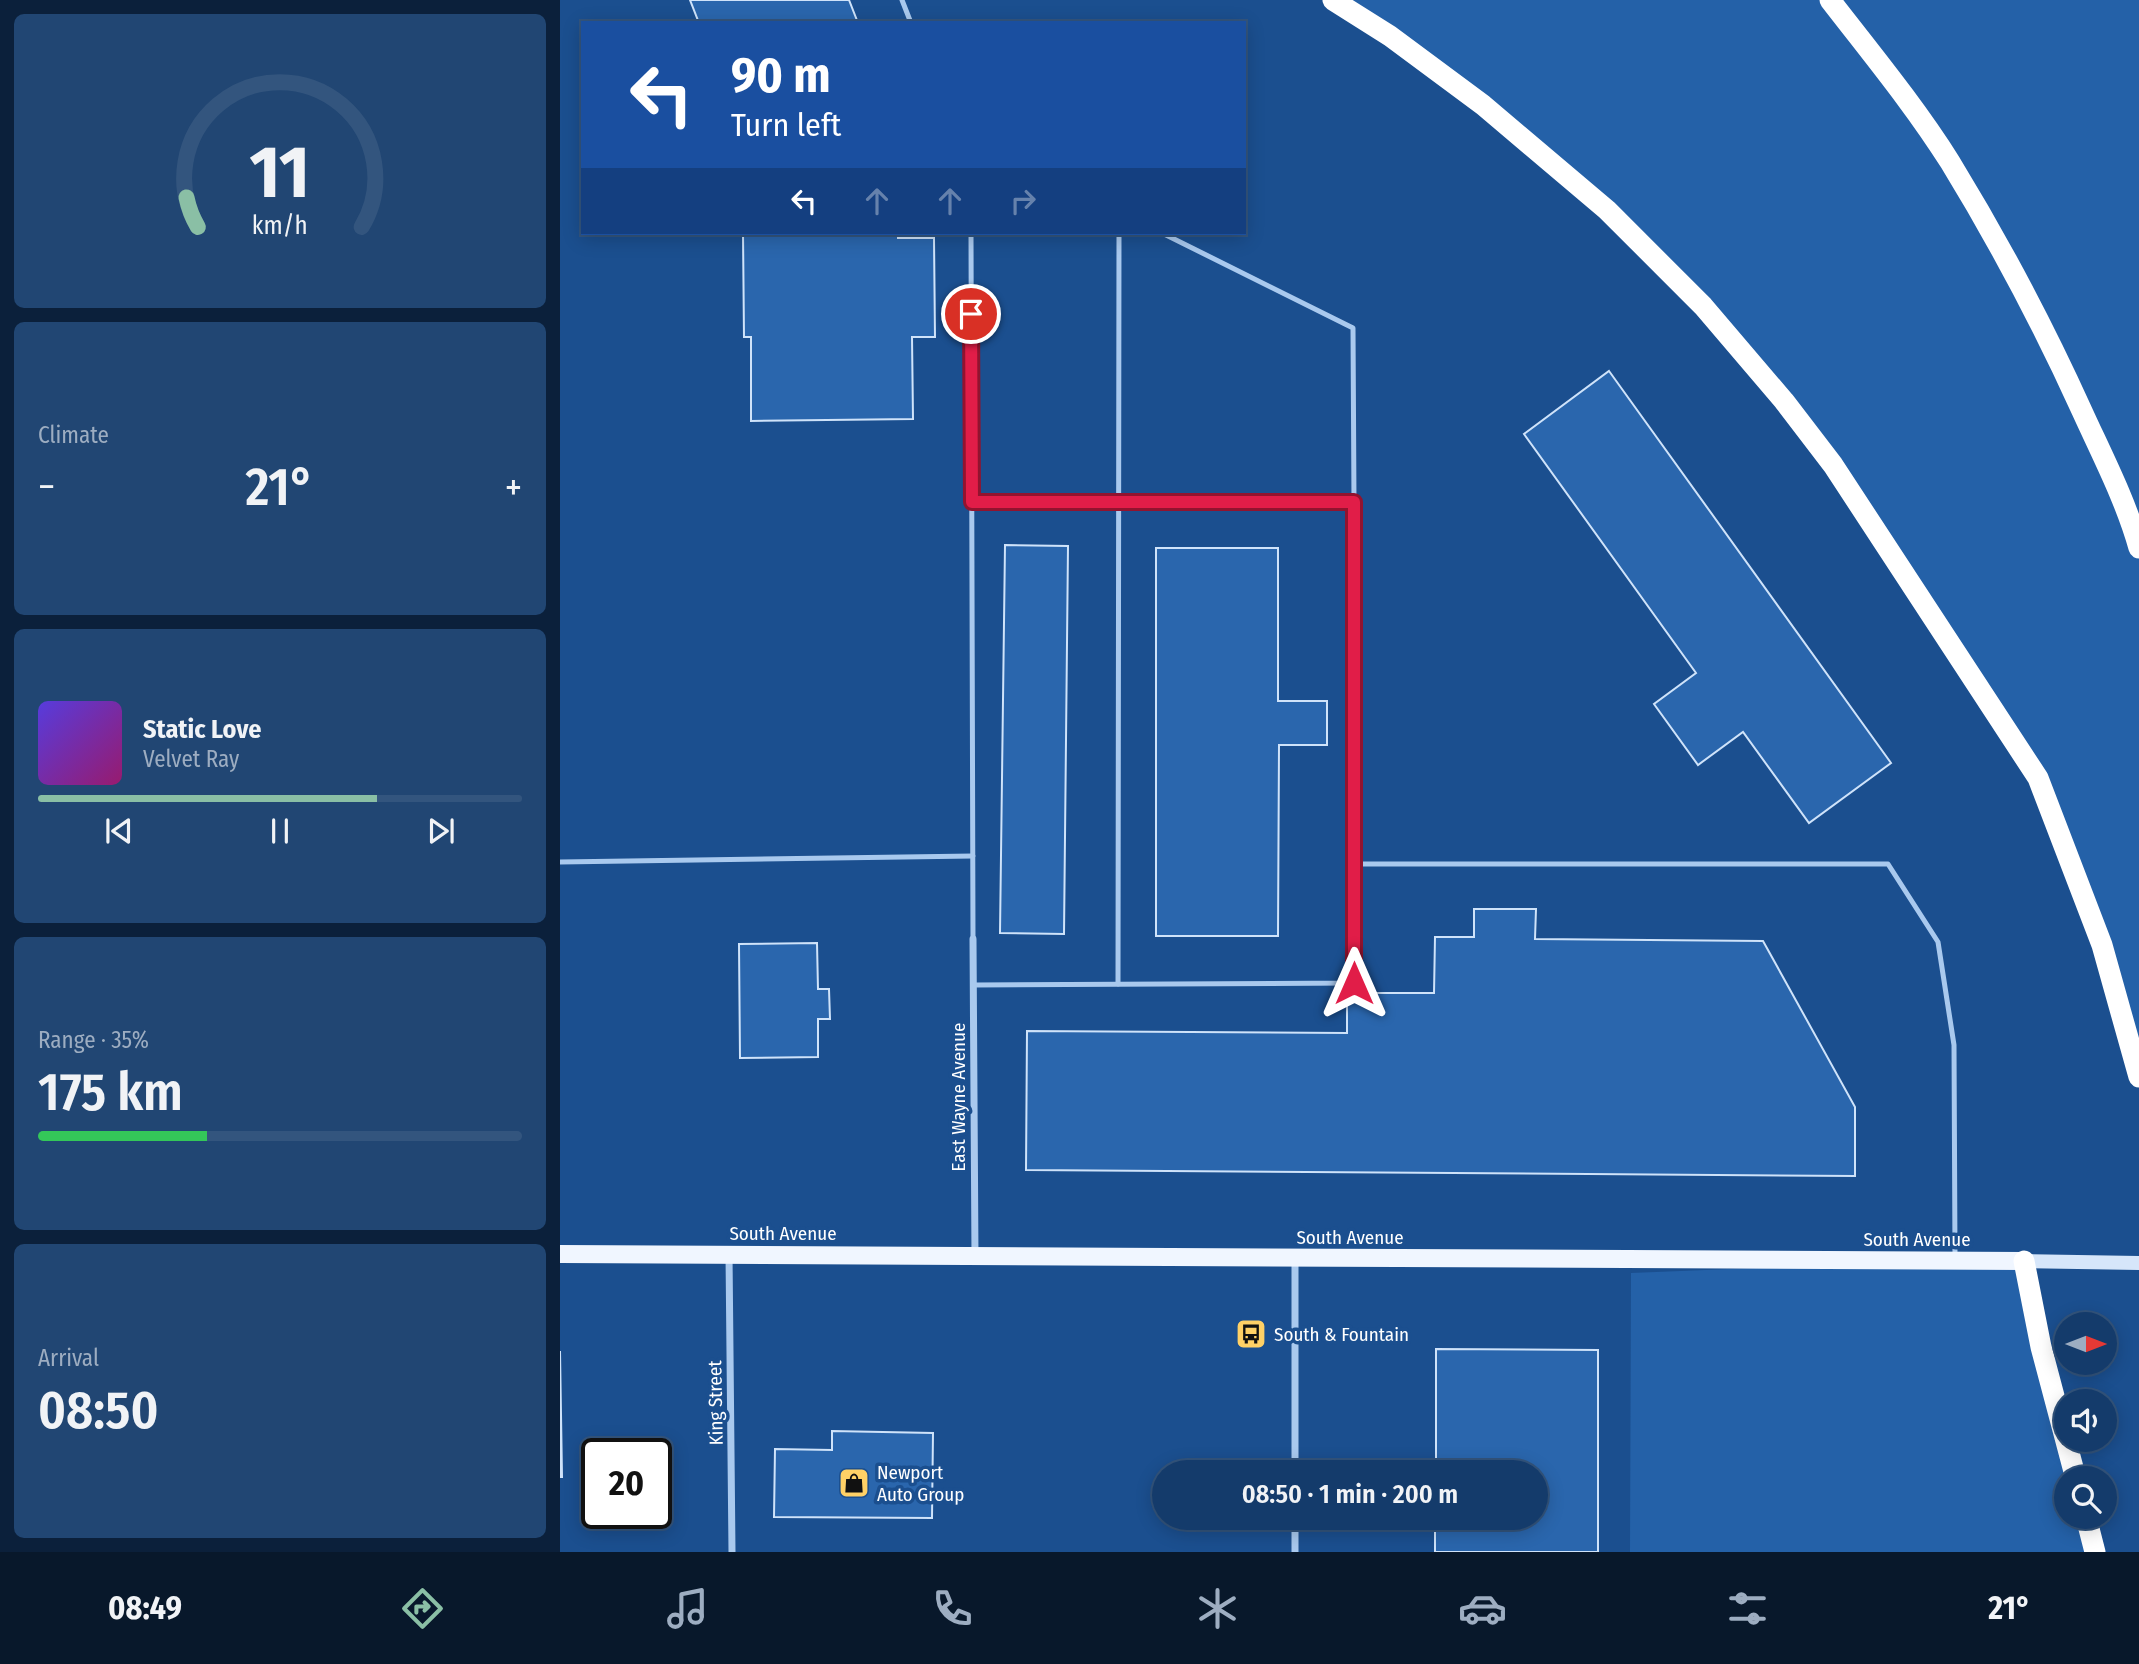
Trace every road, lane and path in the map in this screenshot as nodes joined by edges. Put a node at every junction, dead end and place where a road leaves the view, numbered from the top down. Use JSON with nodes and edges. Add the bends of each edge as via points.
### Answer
{"nodes":[{"id":1,"x":902,"y":0,"type":"edge"},
{"id":2,"x":1333,"y":0,"type":"edge"},
{"id":3,"x":1830,"y":0,"type":"edge"},
{"id":4,"x":910,"y":21,"type":"edge"},
{"id":5,"x":971,"y":235,"type":"edge"},
{"id":6,"x":1119,"y":235,"type":"edge"},
{"id":7,"x":1166,"y":235,"type":"edge"},
{"id":8,"x":972,"y":502,"type":"junction"},
{"id":9,"x":1119,"y":502,"type":"junction"},
{"id":10,"x":1354,"y":502,"type":"junction"},
{"id":11,"x":2139,"y":548,"type":"edge"},
{"id":12,"x":973,"y":856,"type":"junction"},
{"id":13,"x":560,"y":862,"type":"edge"},
{"id":14,"x":1354,"y":864,"type":"junction"},
{"id":15,"x":973,"y":939,"type":"joint"},
{"id":16,"x":1118,"y":984,"type":"junction"},
{"id":17,"x":974,"y":985,"type":"junction"},
{"id":18,"x":2139,"y":1077,"type":"edge"},
{"id":19,"x":560,"y":1254,"type":"edge"},
{"id":20,"x":729,"y":1254,"type":"junction"},
{"id":21,"x":975,"y":1256,"type":"junction"},
{"id":22,"x":1295,"y":1258,"type":"junction"},
{"id":23,"x":1955,"y":1260,"type":"junction"},
{"id":24,"x":2024,"y":1261,"type":"junction"},
{"id":25,"x":2139,"y":1263,"type":"edge"},
{"id":26,"x":1295,"y":1460,"type":"edge"},
{"id":27,"x":2072,"y":1466,"type":"edge"},
{"id":28,"x":2089,"y":1529,"type":"edge"},
{"id":29,"x":1295,"y":1530,"type":"edge"},
{"id":30,"x":732,"y":1552,"type":"edge"},
{"id":31,"x":1295,"y":1552,"type":"edge"},
{"id":32,"x":2095,"y":1552,"type":"edge"}],
"edges":[{"from":1,"to":4,"type":"lane"},
{"from":2,"to":18,"type":"highway","via":[[1483,105],[1607,210],[1703,306],[1833,465],[2038,778],[2102,945]]},
{"from":3,"to":11,"type":"highway","via":[[1905,97],[1997,241],[2048,336]]},
{"from":5,"to":8,"type":"lane"},
{"from":6,"to":9,"type":"lane"},
{"from":7,"to":10,"type":"lane","via":[[1353,328]]},
{"from":8,"to":9,"type":"lane"},
{"from":8,"to":12,"type":"lane"},
{"from":9,"to":10,"type":"lane"},
{"from":9,"to":16,"type":"lane"},
{"from":10,"to":14,"type":"lane"},
{"from":12,"to":13,"type":"lane"},
{"from":12,"to":15,"type":"lane"},
{"from":14,"to":16,"type":"lane","via":[[1354,983]]},
{"from":14,"to":23,"type":"lane","via":[[1888,864],[1938,942],[1954,1045]]},
{"from":15,"to":17,"type":"street","name":"East Wayne Avenue"},
{"from":16,"to":17,"type":"lane"},
{"from":17,"to":21,"type":"street","name":"East Wayne Avenue"},
{"from":19,"to":20,"type":"main road","name":"South Avenue"},
{"from":20,"to":21,"type":"main road","name":"South Avenue"},
{"from":20,"to":30,"type":"street","name":"King Street"},
{"from":21,"to":22,"type":"main road","name":"South Avenue"},
{"from":22,"to":23,"type":"main road","name":"South Avenue"},
{"from":22,"to":26,"type":"street"},
{"from":23,"to":24,"type":"main road","name":"South Avenue"},
{"from":24,"to":25,"type":"main road","name":"South Avenue"},
{"from":24,"to":27,"type":"highway","via":[[2040,1347]]},
{"from":28,"to":32,"type":"highway"},
{"from":29,"to":31,"type":"street"}]}
